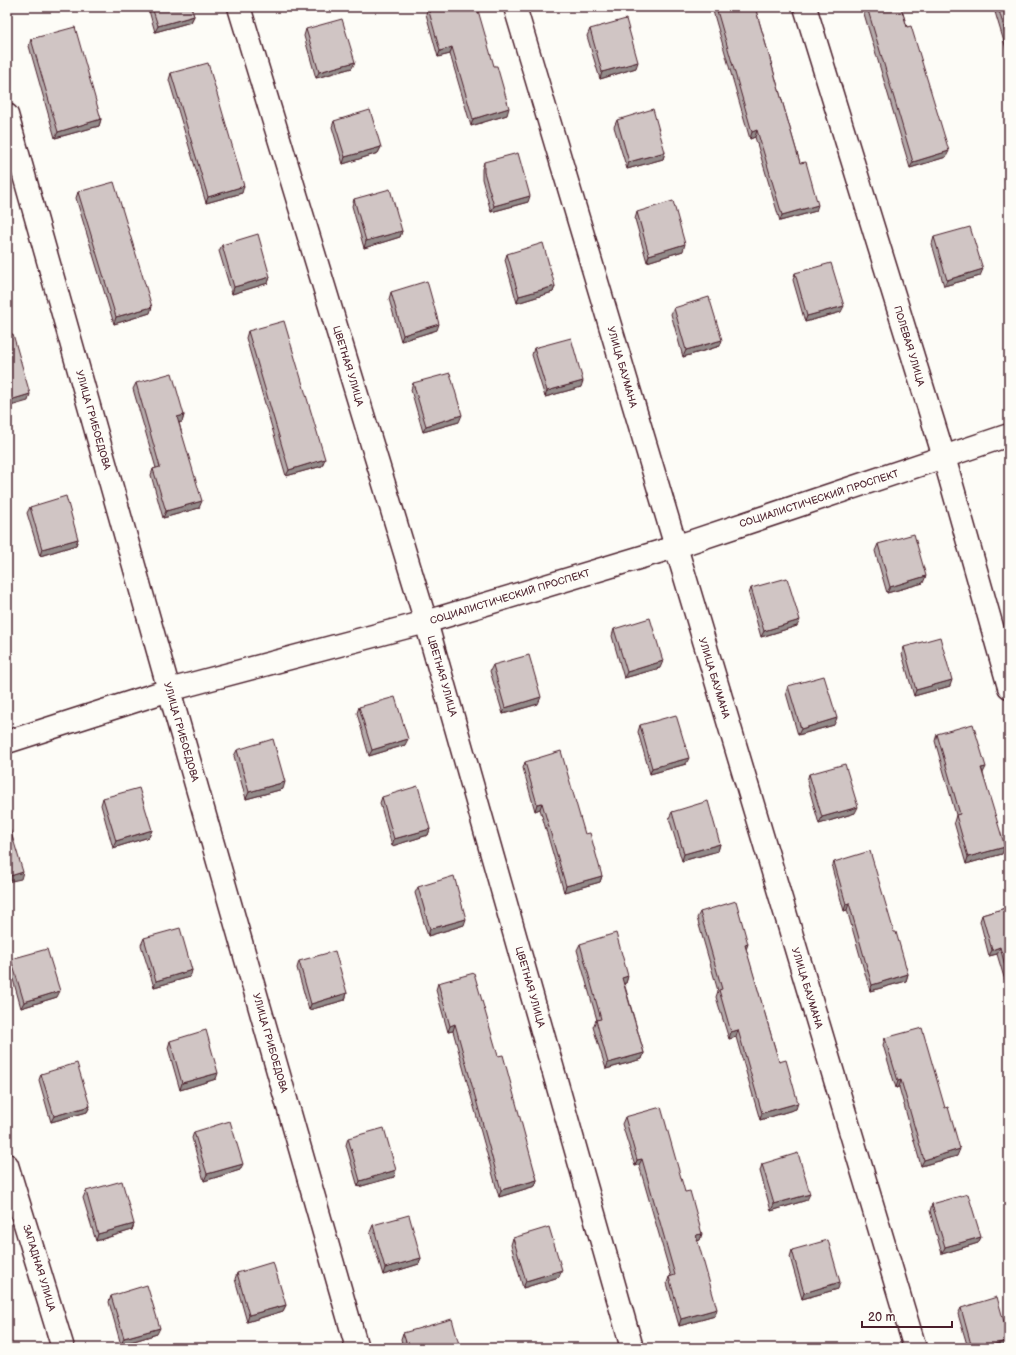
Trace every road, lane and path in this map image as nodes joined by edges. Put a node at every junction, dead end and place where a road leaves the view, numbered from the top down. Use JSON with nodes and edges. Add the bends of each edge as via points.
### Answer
{"nodes":[{"id":1,"x":239,"y":7,"type":"edge"},
{"id":2,"x":515,"y":7,"type":"edge"},
{"id":3,"x":805,"y":7,"type":"edge"},
{"id":4,"x":7,"y":115,"type":"edge"},
{"id":5,"x":1009,"y":436,"type":"edge"},
{"id":6,"x":944,"y":458,"type":"junction"},
{"id":7,"x":675,"y":547,"type":"junction"},
{"id":8,"x":426,"y":622,"type":"junction"},
{"id":9,"x":1009,"y":687,"type":"edge"},
{"id":10,"x":169,"y":690,"type":"junction"},
{"id":11,"x":7,"y":742,"type":"edge"},
{"id":12,"x":7,"y":1165,"type":"edge"},
{"id":13,"x":63,"y":1348,"type":"edge"},
{"id":14,"x":357,"y":1348,"type":"edge"},
{"id":15,"x":632,"y":1348,"type":"edge"},
{"id":16,"x":915,"y":1348,"type":"edge"}],
"edges":[{"from":1,"to":8,"type":"street","name":"ЦВЕТНАЯ УЛИЦА"},
{"from":2,"to":7,"type":"street","name":"УЛИЦА БАУМАНА"},
{"from":3,"to":6,"type":"street","name":"ПОЛЕВАЯ УЛИЦА"},
{"from":4,"to":10,"type":"street","name":"УЛИЦА ГРИБОЕДОВА"},
{"from":5,"to":6,"type":"street","name":"СОЦИАЛИСТИЧЕСКИЙ ПРОСПЕКТ"},
{"from":6,"to":7,"type":"street","name":"СОЦИАЛИСТИЧЕСКИЙ ПРОСПЕКТ"},
{"from":6,"to":9,"type":"street","name":"ПОЛЕВАЯ УЛИЦА"},
{"from":7,"to":8,"type":"street","name":"СОЦИАЛИСТИЧЕСКИЙ ПРОСПЕКТ"},
{"from":7,"to":16,"type":"street","name":"УЛИЦА БАУМАНА"},
{"from":8,"to":10,"type":"street","name":"СОЦИАЛИСТИЧЕСКИЙ ПРОСПЕКТ"},
{"from":8,"to":15,"type":"street","name":"ЦВЕТНАЯ УЛИЦА"},
{"from":10,"to":11,"type":"street","name":"СОЦИАЛИСТИЧЕСКИЙ ПРОСПЕКТ"},
{"from":10,"to":14,"type":"street","name":"УЛИЦА ГРИБОЕДОВА"},
{"from":12,"to":13,"type":"street","name":"ЗАПАДНАЯ УЛИЦА"}]}
